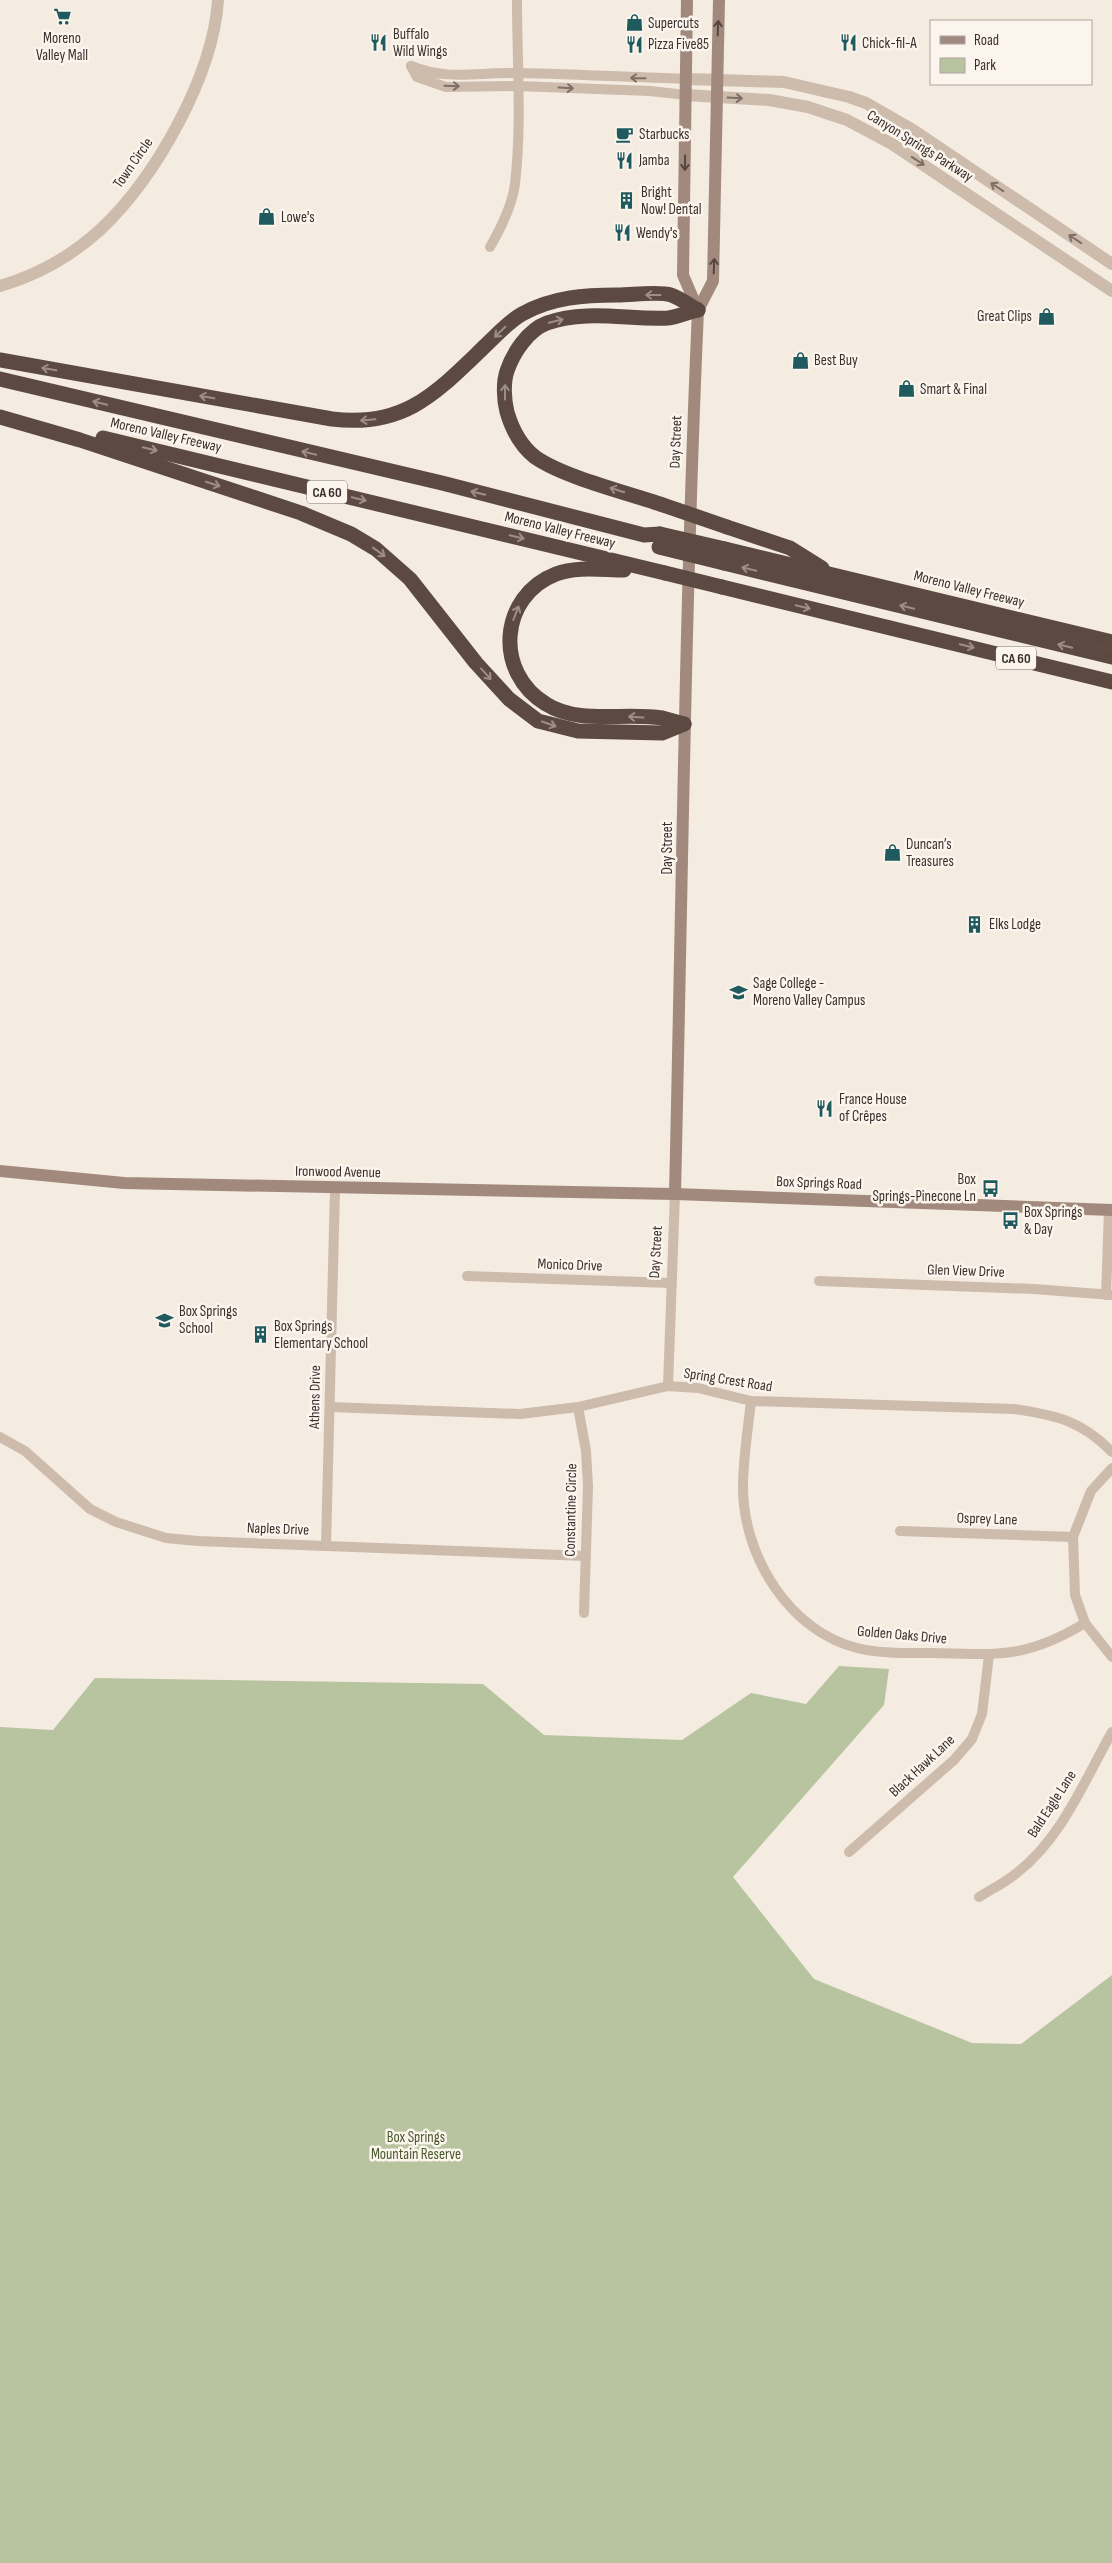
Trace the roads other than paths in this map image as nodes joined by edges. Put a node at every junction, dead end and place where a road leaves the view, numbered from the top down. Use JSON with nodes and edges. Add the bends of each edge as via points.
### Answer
{"nodes":[{"id":1,"x":218,"y":0,"type":"edge"},
{"id":2,"x":517,"y":0,"type":"edge"},
{"id":3,"x":687,"y":0,"type":"edge"},
{"id":4,"x":719,"y":0,"type":"edge"},
{"id":5,"x":517,"y":73,"type":"junction"},
{"id":6,"x":687,"y":79,"type":"junction"},
{"id":7,"x":716,"y":80,"type":"junction"},
{"id":8,"x":517,"y":86,"type":"junction"},
{"id":9,"x":686,"y":95,"type":"junction"},
{"id":10,"x":716,"y":97,"type":"junction"},
{"id":11,"x":490,"y":248,"type":"dead end"},
{"id":12,"x":1112,"y":264,"type":"edge"},
{"id":13,"x":0,"y":286,"type":"edge"},
{"id":14,"x":1112,"y":290,"type":"edge"},
{"id":15,"x":698,"y":310,"type":"junction"},
{"id":16,"x":0,"y":360,"type":"edge"},
{"id":17,"x":0,"y":379,"type":"edge"},
{"id":18,"x":0,"y":415,"type":"edge"},
{"id":19,"x":724,"y":556,"type":"junction"},
{"id":20,"x":660,"y":572,"type":"junction"},
{"id":21,"x":832,"y":574,"type":"junction"},
{"id":22,"x":1112,"y":642,"type":"edge"},
{"id":23,"x":1112,"y":657,"type":"edge"},
{"id":24,"x":1112,"y":682,"type":"edge"},
{"id":25,"x":684,"y":724,"type":"junction"},
{"id":26,"x":0,"y":1171,"type":"edge"},
{"id":27,"x":335,"y":1189,"type":"junction"},
{"id":28,"x":675,"y":1194,"type":"junction"},
{"id":29,"x":1110,"y":1210,"type":"edge"},
{"id":30,"x":467,"y":1276,"type":"dead end"},
{"id":31,"x":819,"y":1281,"type":"dead end"},
{"id":32,"x":671,"y":1283,"type":"junction"},
{"id":33,"x":1109,"y":1295,"type":"edge"},
{"id":34,"x":668,"y":1386,"type":"junction"},
{"id":35,"x":751,"y":1401,"type":"junction"},
{"id":36,"x":330,"y":1406,"type":"junction"},
{"id":37,"x":578,"y":1407,"type":"junction"},
{"id":38,"x":0,"y":1437,"type":"edge"},
{"id":39,"x":1112,"y":1452,"type":"edge"},
{"id":40,"x":1112,"y":1468,"type":"edge"},
{"id":41,"x":900,"y":1530,"type":"dead end"},
{"id":42,"x":1073,"y":1537,"type":"junction"},
{"id":43,"x":326,"y":1546,"type":"junction"},
{"id":44,"x":586,"y":1556,"type":"junction"},
{"id":45,"x":584,"y":1613,"type":"dead end"},
{"id":46,"x":1086,"y":1624,"type":"junction"},
{"id":47,"x":989,"y":1655,"type":"junction"},
{"id":48,"x":1112,"y":1657,"type":"edge"},
{"id":49,"x":1112,"y":1732,"type":"edge"},
{"id":50,"x":849,"y":1852,"type":"dead end"},
{"id":51,"x":979,"y":1897,"type":"dead end"}],
"edges":[{"from":1,"to":13,"type":"street","name":"Town Circle","via":[[211,40],[191,98],[167,143],[132,194],[101,229],[68,254],[36,272]]},
{"from":2,"to":5,"type":"street"},
{"from":3,"to":6,"type":"main road","name":"Day Street"},
{"from":7,"to":4,"type":"main road","name":"Day Street","one_way":true},
{"from":6,"to":5,"type":"street","one_way":true},
{"from":5,"to":8,"type":"street"},
{"from":5,"to":8,"type":"street","one_way":true,"via":[[450,76],[411,66],[417,77],[446,87]]},
{"from":6,"to":7,"type":"street","name":"Canyon Springs Parkway"},
{"from":6,"to":9,"type":"main road","name":"Day Street"},
{"from":7,"to":10,"type":"main road","name":"Day Street"},
{"from":12,"to":7,"type":"street","name":"Canyon Springs Parkway","one_way":true,"via":[[913,130],[866,104],[784,82]]},
{"from":8,"to":9,"type":"street","one_way":true},
{"from":8,"to":11,"type":"street","via":[[515,185],[502,225]]},
{"from":9,"to":10,"type":"street","name":"Canyon Springs Parkway"},
{"from":9,"to":15,"type":"main road","name":"Day Street","one_way":true,"via":[[683,275]]},
{"from":10,"to":14,"type":"street","name":"Canyon Springs Parkway","one_way":true,"via":[[769,100],[808,107],[873,132]]},
{"from":15,"to":10,"type":"main road","name":"Day Street","one_way":true,"via":[[713,281]]},
{"from":15,"to":16,"type":"highway","one_way":true,"via":[[670,295],[593,295],[540,306],[510,322],[426,399],[371,421],[332,419]]},
{"from":21,"to":15,"type":"highway","one_way":true,"bridge":true,"via":[[790,548],[583,478],[534,456],[519,440],[505,405],[506,374],[517,350],[546,324],[582,316],[670,318]]},
{"from":15,"to":25,"type":"main road","name":"Day Street"},
{"from":19,"to":17,"type":"highway","name":"Moreno Valley Freeway","number":"CA 60","one_way":true,"bridge":true,"via":[[442,483]]},
{"from":18,"to":20,"type":"highway","name":"Moreno Valley Freeway","number":"CA 60","one_way":true},
{"from":18,"to":25,"type":"highway","one_way":true,"via":[[301,513],[351,534],[410,579],[508,699],[538,721],[578,731],[662,733]]},
{"from":19,"to":21,"type":"highway","name":"Moreno Valley Freeway","number":"CA 60"},
{"from":23,"to":19,"type":"highway","one_way":true},
{"from":20,"to":24,"type":"highway","name":"Moreno Valley Freeway","number":"CA 60","one_way":true,"bridge":true},
{"from":25,"to":20,"type":"highway","one_way":true,"via":[[661,718],[561,711],[532,695],[522,684],[510,650],[512,624],[520,603],[527,593],[548,578],[563,571],[583,569]]},
{"from":21,"to":22,"type":"highway","name":"Moreno Valley Freeway","number":"CA 60"},
{"from":25,"to":28,"type":"main road","name":"Day Street"},
{"from":26,"to":27,"type":"main road","name":"Ironwood Avenue","via":[[124,1183]]},
{"from":27,"to":28,"type":"main road","name":"Ironwood Avenue"},
{"from":27,"to":36,"type":"street","name":"Athens Drive"},
{"from":28,"to":29,"type":"main road","name":"Box Springs Road"},
{"from":28,"to":32,"type":"street","name":"Day Street"},
{"from":29,"to":33,"type":"street"},
{"from":30,"to":32,"type":"street","name":"Monico Drive"},
{"from":31,"to":33,"type":"street","name":"Glen View Drive"},
{"from":32,"to":34,"type":"street","name":"Day Street"},
{"from":34,"to":35,"type":"street","name":"Spring Crest Road","via":[[698,1388]]},
{"from":34,"to":37,"type":"street","name":"Spring Crest Road"},
{"from":35,"to":39,"type":"street","name":"Spring Crest Road","via":[[1014,1409],[1050,1414],[1096,1435]]},
{"from":35,"to":47,"type":"street","name":"Golden Oaks Drive","via":[[742,1488],[745,1514],[752,1544],[786,1603],[806,1624],[859,1649]]},
{"from":36,"to":37,"type":"street","name":"Spring Crest Road","via":[[520,1414]]},
{"from":36,"to":43,"type":"street","name":"Athens Drive"},
{"from":37,"to":44,"type":"street","name":"Constantine Circle","via":[[588,1486]]},
{"from":38,"to":43,"type":"street","name":"Naples Drive","via":[[25,1451],[90,1509],[141,1532],[198,1541]]},
{"from":40,"to":42,"type":"street","via":[[1091,1491]]},
{"from":41,"to":42,"type":"street","name":"Osprey Lane"},
{"from":42,"to":46,"type":"street","via":[[1075,1595]]},
{"from":43,"to":44,"type":"street","name":"Naples Drive"},
{"from":44,"to":45,"type":"street","name":"Constantine Circle"},
{"from":46,"to":47,"type":"street","name":"Golden Oaks Drive","via":[[1042,1646],[1017,1653]]},
{"from":46,"to":48,"type":"street"},
{"from":47,"to":50,"type":"street","name":"Black Hawk Lane","via":[[982,1714],[972,1739],[954,1760]]},
{"from":49,"to":51,"type":"street","name":"Bald Eagle Lane","via":[[1072,1808],[1054,1834],[1017,1873]]}]}
